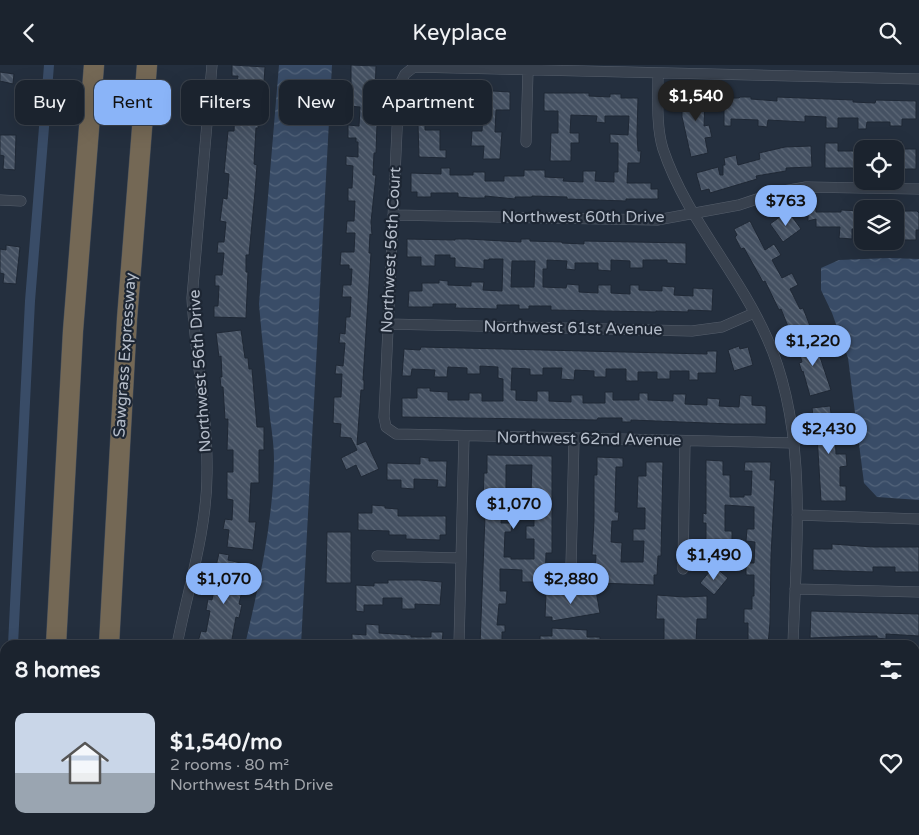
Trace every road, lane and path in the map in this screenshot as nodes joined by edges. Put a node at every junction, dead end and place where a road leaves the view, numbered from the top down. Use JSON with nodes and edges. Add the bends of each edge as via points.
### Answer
{"nodes":[{"id":1,"x":94,"y":65,"type":"edge"},
{"id":2,"x":148,"y":65,"type":"edge"},
{"id":3,"x":212,"y":65,"type":"edge"},
{"id":4,"x":528,"y":70,"type":"junction"},
{"id":5,"x":658,"y":73,"type":"junction"},
{"id":6,"x":919,"y":79,"type":"edge"},
{"id":7,"x":526,"y":142,"type":"dead end"},
{"id":8,"x":919,"y":189,"type":"edge"},
{"id":9,"x":0,"y":200,"type":"edge"},
{"id":10,"x":21,"y":201,"type":"dead end"},
{"id":11,"x":694,"y":214,"type":"junction"},
{"id":12,"x":392,"y":215,"type":"junction"},
{"id":13,"x":754,"y":313,"type":"junction"},
{"id":14,"x":388,"y":324,"type":"junction"},
{"id":15,"x":386,"y":427,"type":"joint"},
{"id":16,"x":464,"y":437,"type":"junction"},
{"id":17,"x":574,"y":439,"type":"junction"},
{"id":18,"x":685,"y":441,"type":"junction"},
{"id":19,"x":794,"y":443,"type":"junction"},
{"id":20,"x":797,"y":515,"type":"junction"},
{"id":21,"x":919,"y":519,"type":"edge"},
{"id":22,"x":377,"y":556,"type":"dead end"},
{"id":23,"x":461,"y":558,"type":"junction"},
{"id":24,"x":571,"y":567,"type":"dead end"},
{"id":25,"x":683,"y":569,"type":"dead end"},
{"id":26,"x":795,"y":589,"type":"junction"},
{"id":27,"x":919,"y":592,"type":"edge"},
{"id":28,"x":56,"y":640,"type":"edge"},
{"id":29,"x":109,"y":640,"type":"edge"},
{"id":30,"x":178,"y":640,"type":"edge"},
{"id":31,"x":459,"y":640,"type":"edge"},
{"id":32,"x":793,"y":640,"type":"edge"}],
"edges":[{"from":1,"to":28,"type":"highway","via":[[73,331]]},
{"from":2,"to":29,"type":"highway","name":"Sawgrass Expressway","via":[[127,319]]},
{"from":3,"to":30,"type":"street","name":"Northwest 56th Drive","via":[[192,298],[208,474],[205,512]]},
{"from":4,"to":5,"type":"street"},
{"from":4,"to":7,"type":"street"},
{"from":4,"to":12,"type":"street","name":"Northwest 56th Court","via":[[414,67],[404,74],[399,86]]},
{"from":5,"to":6,"type":"street"},
{"from":5,"to":11,"type":"street","via":[[657,105],[663,148]]},
{"from":8,"to":11,"type":"street","name":"Northwest 60th Drive","via":[[806,187]]},
{"from":9,"to":10,"type":"street"},
{"from":11,"to":12,"type":"street","name":"Northwest 60th Drive","via":[[657,220]]},
{"from":11,"to":13,"type":"street"},
{"from":12,"to":14,"type":"street","name":"Northwest 56th Court"},
{"from":13,"to":14,"type":"street","name":"Northwest 61st Avenue","via":[[722,327],[692,331]]},
{"from":13,"to":19,"type":"street","via":[[768,339],[785,390]]},
{"from":14,"to":15,"type":"street","name":"Northwest 56th Court"},
{"from":15,"to":16,"type":"street","name":"Northwest 62nd Avenue","via":[[396,434]]},
{"from":16,"to":17,"type":"street","name":"Northwest 62nd Avenue"},
{"from":16,"to":23,"type":"street"},
{"from":17,"to":18,"type":"street","name":"Northwest 62nd Avenue"},
{"from":17,"to":24,"type":"street"},
{"from":18,"to":19,"type":"street","name":"Northwest 62nd Avenue"},
{"from":18,"to":25,"type":"street"},
{"from":19,"to":20,"type":"street"},
{"from":20,"to":21,"type":"street"},
{"from":20,"to":26,"type":"street"},
{"from":22,"to":23,"type":"street"},
{"from":23,"to":31,"type":"street"},
{"from":26,"to":27,"type":"street"},
{"from":26,"to":32,"type":"street"}]}
